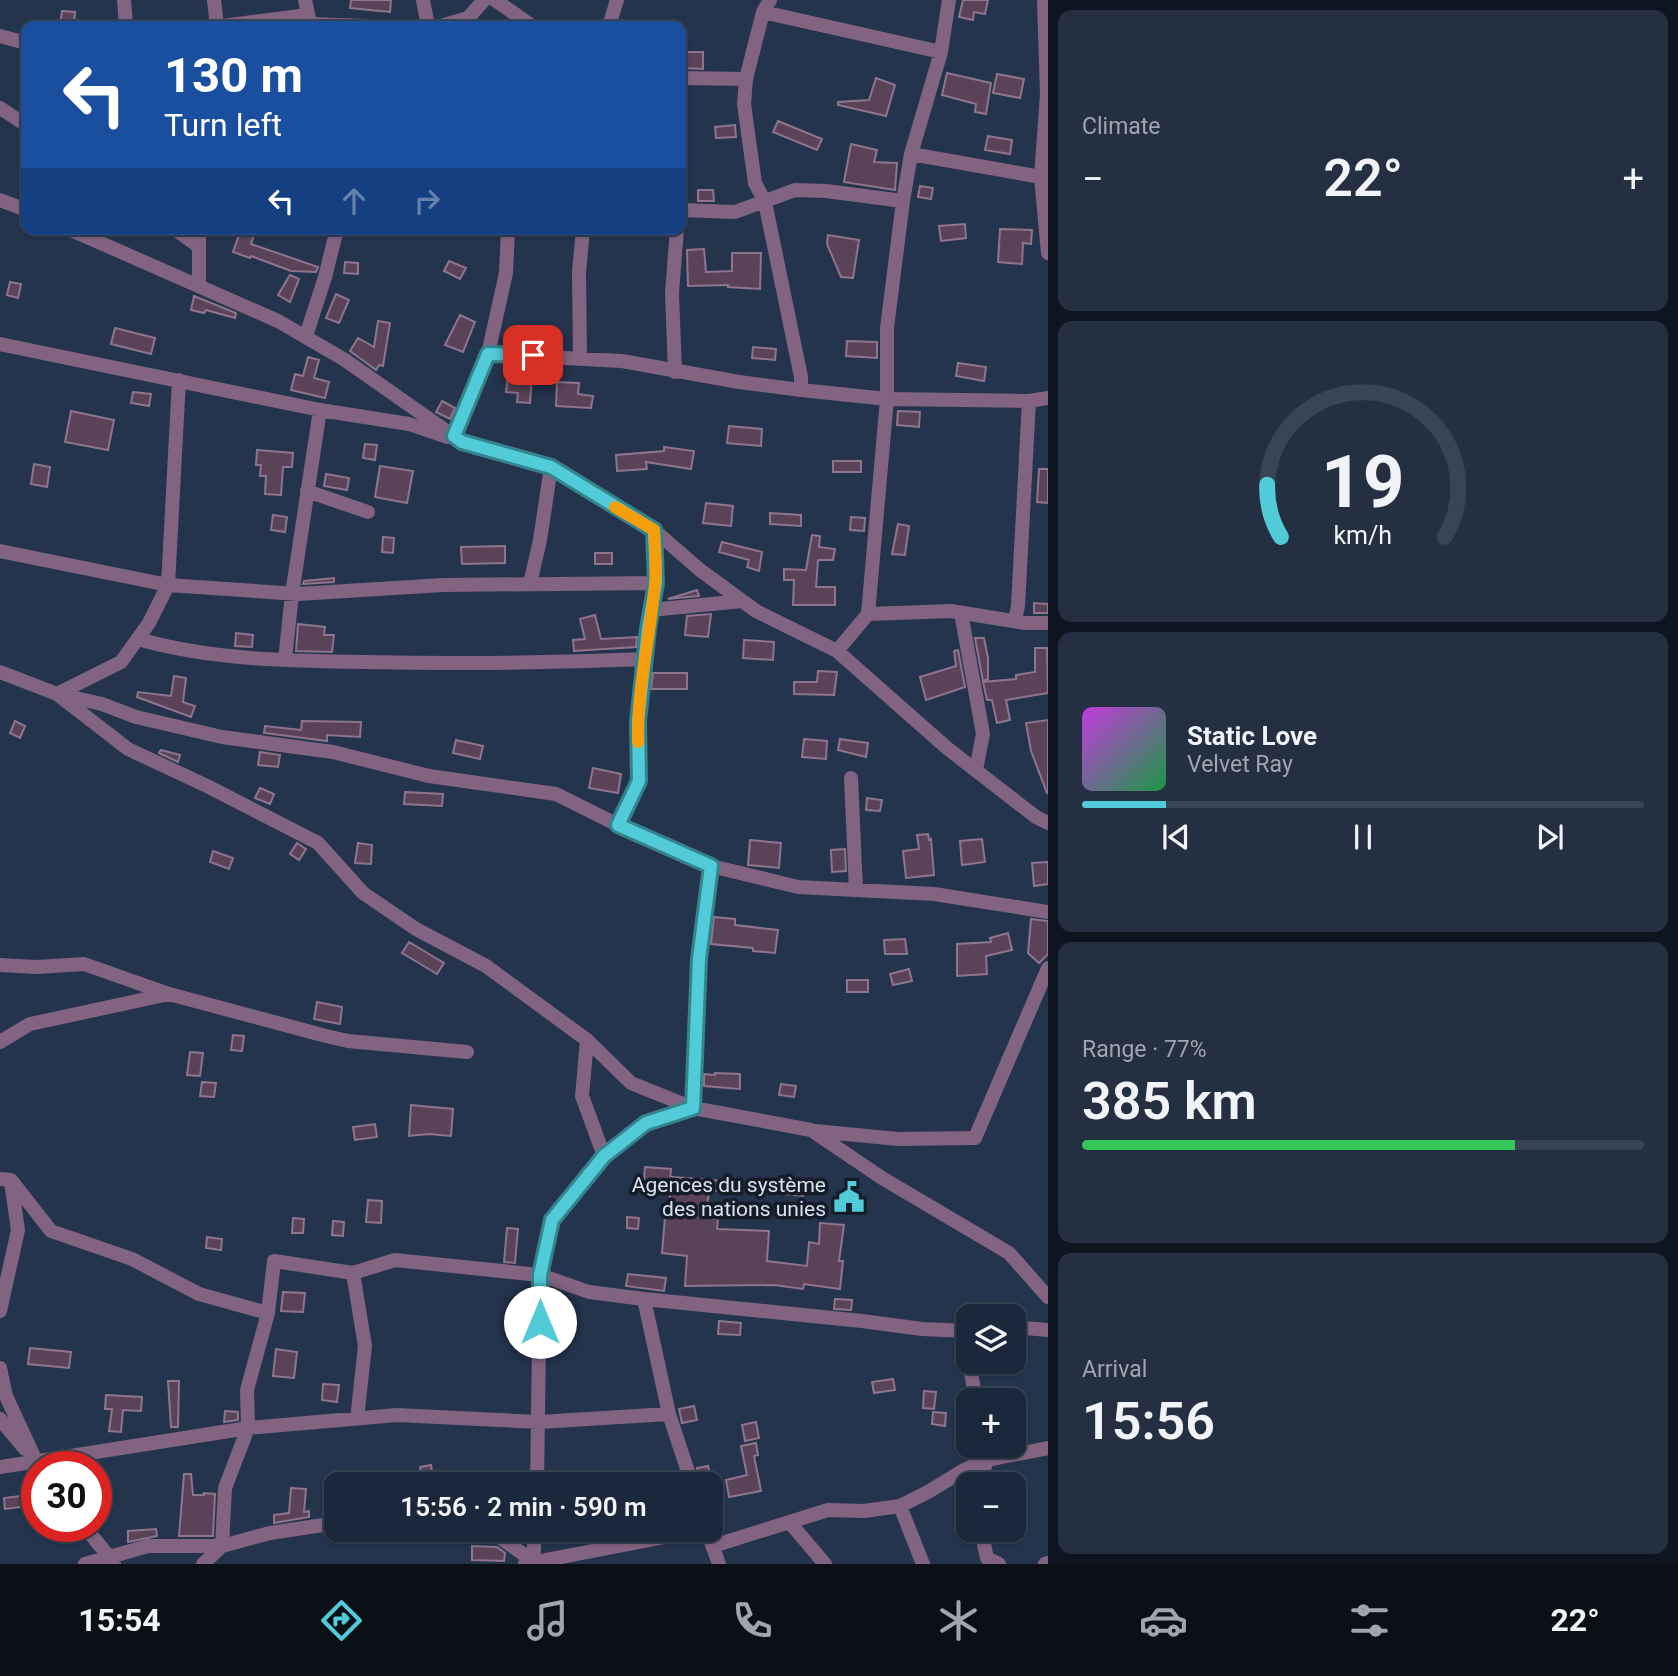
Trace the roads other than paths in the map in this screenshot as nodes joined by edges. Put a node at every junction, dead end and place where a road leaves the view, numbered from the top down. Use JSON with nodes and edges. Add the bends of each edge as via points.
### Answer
{"nodes":[{"id":1,"x":124,"y":0,"type":"edge"},
{"id":2,"x":215,"y":0,"type":"edge"},
{"id":3,"x":305,"y":0,"type":"edge"},
{"id":4,"x":423,"y":0,"type":"edge"},
{"id":5,"x":484,"y":0,"type":"edge"},
{"id":6,"x":495,"y":0,"type":"edge"},
{"id":7,"x":617,"y":0,"type":"edge"},
{"id":8,"x":949,"y":0,"type":"edge"},
{"id":9,"x":1044,"y":0,"type":"edge"},
{"id":10,"x":767,"y":6,"type":"edge"},
{"id":11,"x":126,"y":21,"type":"edge"},
{"id":12,"x":219,"y":21,"type":"edge"},
{"id":13,"x":310,"y":21,"type":"edge"},
{"id":14,"x":427,"y":21,"type":"edge"},
{"id":15,"x":458,"y":21,"type":"edge"},
{"id":16,"x":525,"y":21,"type":"edge"},
{"id":17,"x":611,"y":21,"type":"edge"},
{"id":18,"x":0,"y":37,"type":"edge"},
{"id":19,"x":21,"y":42,"type":"edge"},
{"id":20,"x":941,"y":52,"type":"junction"},
{"id":21,"x":686,"y":78,"type":"edge"},
{"id":22,"x":746,"y":79,"type":"junction"},
{"id":23,"x":1047,"y":94,"type":"edge"},
{"id":24,"x":0,"y":108,"type":"edge"},
{"id":25,"x":21,"y":122,"type":"edge"},
{"id":26,"x":911,"y":154,"type":"junction"},
{"id":27,"x":1041,"y":177,"type":"junction"},
{"id":28,"x":0,"y":200,"type":"edge"},
{"id":29,"x":903,"y":201,"type":"junction"},
{"id":30,"x":765,"y":202,"type":"junction"},
{"id":31,"x":21,"y":208,"type":"edge"},
{"id":32,"x":686,"y":210,"type":"edge"},
{"id":33,"x":1047,"y":221,"type":"edge"},
{"id":34,"x":83,"y":235,"type":"edge"},
{"id":35,"x":183,"y":235,"type":"edge"},
{"id":36,"x":198,"y":235,"type":"edge"},
{"id":37,"x":336,"y":235,"type":"edge"},
{"id":38,"x":508,"y":235,"type":"edge"},
{"id":39,"x":582,"y":235,"type":"edge"},
{"id":40,"x":677,"y":235,"type":"edge"},
{"id":41,"x":197,"y":245,"type":"junction"},
{"id":42,"x":1048,"y":253,"type":"edge"},
{"id":43,"x":199,"y":286,"type":"junction"},
{"id":44,"x":306,"y":336,"type":"junction"},
{"id":45,"x":0,"y":344,"type":"edge"},
{"id":46,"x":488,"y":354,"type":"junction"},
{"id":47,"x":580,"y":358,"type":"junction"},
{"id":48,"x":675,"y":372,"type":"junction"},
{"id":49,"x":179,"y":380,"type":"junction"},
{"id":50,"x":801,"y":390,"type":"junction"},
{"id":51,"x":1048,"y":398,"type":"edge"},
{"id":52,"x":887,"y":399,"type":"junction"},
{"id":53,"x":1029,"y":401,"type":"junction"},
{"id":54,"x":320,"y":410,"type":"junction"},
{"id":55,"x":458,"y":439,"type":"junction"},
{"id":56,"x":551,"y":467,"type":"junction"},
{"id":57,"x":307,"y":491,"type":"junction"},
{"id":58,"x":368,"y":512,"type":"dead end"},
{"id":59,"x":654,"y":530,"type":"junction"},
{"id":60,"x":0,"y":551,"type":"edge"},
{"id":61,"x":656,"y":583,"type":"junction"},
{"id":62,"x":530,"y":584,"type":"junction"},
{"id":63,"x":167,"y":585,"type":"junction"},
{"id":64,"x":292,"y":594,"type":"junction"},
{"id":65,"x":743,"y":601,"type":"junction"},
{"id":66,"x":651,"y":610,"type":"junction"},
{"id":67,"x":961,"y":613,"type":"junction"},
{"id":68,"x":868,"y":614,"type":"junction"},
{"id":69,"x":1015,"y":621,"type":"junction"},
{"id":70,"x":1048,"y":623,"type":"edge"},
{"id":71,"x":138,"y":639,"type":"junction"},
{"id":72,"x":837,"y":651,"type":"junction"},
{"id":73,"x":645,"y":659,"type":"junction"},
{"id":74,"x":285,"y":660,"type":"junction"},
{"id":75,"x":0,"y":671,"type":"edge"},
{"id":76,"x":57,"y":694,"type":"junction"},
{"id":77,"x":976,"y":770,"type":"junction"},
{"id":78,"x":850,"y":778,"type":"dead end"},
{"id":79,"x":1048,"y":823,"type":"edge"},
{"id":80,"x":618,"y":825,"type":"junction"},
{"id":81,"x":711,"y":866,"type":"junction"},
{"id":82,"x":856,"y":890,"type":"junction"},
{"id":83,"x":1048,"y":912,"type":"edge"},
{"id":84,"x":0,"y":965,"type":"edge"},
{"id":85,"x":1048,"y":968,"type":"edge"},
{"id":86,"x":169,"y":994,"type":"junction"},
{"id":87,"x":587,"y":1040,"type":"junction"},
{"id":88,"x":0,"y":1042,"type":"edge"},
{"id":89,"x":467,"y":1052,"type":"dead end"},
{"id":90,"x":693,"y":1108,"type":"junction"},
{"id":91,"x":811,"y":1130,"type":"junction"},
{"id":92,"x":604,"y":1156,"type":"junction"},
{"id":93,"x":6,"y":1180,"type":"edge"},
{"id":94,"x":353,"y":1273,"type":"junction"},
{"id":95,"x":540,"y":1275,"type":"junction"},
{"id":96,"x":1048,"y":1297,"type":"edge"},
{"id":97,"x":644,"y":1299,"type":"junction"},
{"id":98,"x":0,"y":1311,"type":"edge"},
{"id":99,"x":268,"y":1313,"type":"junction"},
{"id":100,"x":1026,"y":1328,"type":"edge"},
{"id":101,"x":956,"y":1330,"type":"edge"},
{"id":102,"x":1048,"y":1330,"type":"edge"},
{"id":103,"x":0,"y":1368,"type":"edge"},
{"id":104,"x":669,"y":1414,"type":"junction"},
{"id":105,"x":0,"y":1419,"type":"edge"},
{"id":106,"x":357,"y":1419,"type":"junction"},
{"id":107,"x":539,"y":1422,"type":"junction"},
{"id":108,"x":248,"y":1428,"type":"junction"},
{"id":109,"x":1048,"y":1448,"type":"edge"},
{"id":110,"x":1026,"y":1450,"type":"edge"},
{"id":111,"x":27,"y":1451,"type":"edge"},
{"id":112,"x":32,"y":1451,"type":"edge"},
{"id":113,"x":112,"y":1451,"type":"edge"},
{"id":114,"x":980,"y":1458,"type":"edge"},
{"id":115,"x":21,"y":1465,"type":"edge"},
{"id":116,"x":0,"y":1467,"type":"edge"},
{"id":117,"x":537,"y":1472,"type":"edge"},
{"id":118,"x":688,"y":1472,"type":"edge"},
{"id":119,"x":900,"y":1506,"type":"junction"},
{"id":120,"x":791,"y":1524,"type":"junction"},
{"id":121,"x":324,"y":1525,"type":"edge"},
{"id":122,"x":97,"y":1542,"type":"edge"},
{"id":123,"x":505,"y":1542,"type":"edge"},
{"id":124,"x":534,"y":1542,"type":"edge"},
{"id":125,"x":643,"y":1542,"type":"edge"},
{"id":126,"x":712,"y":1542,"type":"edge"},
{"id":127,"x":984,"y":1542,"type":"edge"},
{"id":128,"x":222,"y":1546,"type":"junction"},
{"id":129,"x":713,"y":1546,"type":"junction"},
{"id":130,"x":111,"y":1560,"type":"edge"},
{"id":131,"x":531,"y":1563,"type":"edge"},
{"id":132,"x":85,"y":1564,"type":"edge"},
{"id":133,"x":204,"y":1564,"type":"edge"},
{"id":134,"x":719,"y":1564,"type":"edge"},
{"id":135,"x":825,"y":1564,"type":"edge"},
{"id":136,"x":923,"y":1564,"type":"edge"},
{"id":137,"x":999,"y":1564,"type":"edge"}],
"edges":[{"from":1,"to":11,"type":"street"},
{"from":2,"to":12,"type":"street"},
{"from":3,"to":13,"type":"street"},
{"from":4,"to":14,"type":"street"},
{"from":5,"to":15,"type":"street","via":[[468,18]]},
{"from":6,"to":16,"type":"street"},
{"from":7,"to":17,"type":"street"},
{"from":8,"to":20,"type":"street"},
{"from":9,"to":23,"type":"street"},
{"from":10,"to":20,"type":"street"},
{"from":10,"to":22,"type":"street"},
{"from":18,"to":19,"type":"street"},
{"from":20,"to":26,"type":"street"},
{"from":21,"to":22,"type":"street"},
{"from":22,"to":30,"type":"street","via":[[744,104],[755,183]]},
{"from":23,"to":27,"type":"street"},
{"from":24,"to":25,"type":"street"},
{"from":26,"to":27,"type":"street"},
{"from":26,"to":29,"type":"street"},
{"from":27,"to":33,"type":"street"},
{"from":28,"to":31,"type":"street"},
{"from":29,"to":30,"type":"street","via":[[795,190]]},
{"from":29,"to":52,"type":"street","via":[[887,328]]},
{"from":30,"to":32,"type":"street","via":[[735,212]]},
{"from":30,"to":50,"type":"street"},
{"from":33,"to":42,"type":"street"},
{"from":34,"to":43,"type":"street"},
{"from":35,"to":41,"type":"street"},
{"from":36,"to":41,"type":"street"},
{"from":37,"to":44,"type":"street"},
{"from":38,"to":46,"type":"street","via":[[506,273]]},
{"from":39,"to":47,"type":"street"},
{"from":40,"to":48,"type":"street","via":[[672,293]]},
{"from":41,"to":43,"type":"street"},
{"from":43,"to":44,"type":"street"},
{"from":44,"to":55,"type":"street"},
{"from":45,"to":49,"type":"street"},
{"from":46,"to":47,"type":"street"},
{"from":46,"to":55,"type":"street"},
{"from":47,"to":48,"type":"street"},
{"from":48,"to":50,"type":"street"},
{"from":49,"to":54,"type":"street"},
{"from":49,"to":63,"type":"street"},
{"from":50,"to":52,"type":"street"},
{"from":51,"to":53,"type":"street"},
{"from":52,"to":53,"type":"street"},
{"from":52,"to":68,"type":"street"},
{"from":53,"to":69,"type":"street"},
{"from":54,"to":55,"type":"street","via":[[409,424]]},
{"from":54,"to":57,"type":"street"},
{"from":55,"to":56,"type":"street"},
{"from":56,"to":59,"type":"street"},
{"from":56,"to":62,"type":"street"},
{"from":57,"to":58,"type":"street"},
{"from":57,"to":64,"type":"street"},
{"from":59,"to":61,"type":"street"},
{"from":59,"to":65,"type":"street"},
{"from":60,"to":63,"type":"street"},
{"from":61,"to":62,"type":"street"},
{"from":61,"to":66,"type":"street"},
{"from":62,"to":64,"type":"street"},
{"from":63,"to":64,"type":"street"},
{"from":63,"to":71,"type":"street"},
{"from":64,"to":74,"type":"street"},
{"from":65,"to":66,"type":"street"},
{"from":65,"to":72,"type":"street"},
{"from":66,"to":73,"type":"street"},
{"from":67,"to":68,"type":"street"},
{"from":67,"to":69,"type":"street"},
{"from":67,"to":77,"type":"street","via":[[983,734]]},
{"from":68,"to":72,"type":"street"},
{"from":69,"to":70,"type":"street"},
{"from":71,"to":74,"type":"street","via":[[172,649]]},
{"from":71,"to":76,"type":"street","via":[[121,662]]},
{"from":72,"to":77,"type":"street"},
{"from":73,"to":74,"type":"street","via":[[563,663]]},
{"from":73,"to":80,"type":"street","via":[[638,721],[639,781]]},
{"from":75,"to":76,"type":"street"},
{"from":76,"to":80,"type":"street","via":[[222,737],[333,752],[429,776],[556,794]]},
{"from":76,"to":87,"type":"street","via":[[128,750],[318,843],[363,893],[416,929],[486,966]]},
{"from":77,"to":79,"type":"street"},
{"from":78,"to":82,"type":"street"},
{"from":80,"to":81,"type":"street"},
{"from":81,"to":82,"type":"street","via":[[798,887]]},
{"from":81,"to":90,"type":"street","via":[[699,959]]},
{"from":82,"to":83,"type":"street","via":[[934,894]]},
{"from":84,"to":86,"type":"street","via":[[84,964]]},
{"from":85,"to":91,"type":"street","via":[[975,1138],[898,1139]]},
{"from":86,"to":88,"type":"street","via":[[30,1024]]},
{"from":86,"to":89,"type":"street","via":[[348,1041]]},
{"from":87,"to":90,"type":"street","via":[[631,1083]]},
{"from":87,"to":92,"type":"street","via":[[582,1096]]},
{"from":90,"to":91,"type":"street"},
{"from":90,"to":92,"type":"street","via":[[646,1123]]},
{"from":91,"to":96,"type":"street","via":[[1009,1253]]},
{"from":92,"to":95,"type":"street","via":[[552,1220]]},
{"from":93,"to":98,"type":"street","via":[[18,1230]]},
{"from":93,"to":99,"type":"street","via":[[51,1231],[132,1259],[199,1294]]},
{"from":94,"to":95,"type":"street","via":[[395,1261]]},
{"from":94,"to":99,"type":"street","via":[[274,1261]]},
{"from":94,"to":106,"type":"street","via":[[365,1346]]},
{"from":95,"to":97,"type":"street","via":[[589,1292]]},
{"from":95,"to":107,"type":"street"},
{"from":97,"to":101,"type":"street"},
{"from":97,"to":104,"type":"street"},
{"from":99,"to":108,"type":"street","via":[[247,1390]]},
{"from":100,"to":102,"type":"street"},
{"from":103,"to":112,"type":"street","via":[[6,1396]]},
{"from":104,"to":107,"type":"street"},
{"from":104,"to":118,"type":"street"},
{"from":105,"to":111,"type":"street"},
{"from":106,"to":107,"type":"street","via":[[397,1415]]},
{"from":106,"to":108,"type":"street"},
{"from":107,"to":117,"type":"street"},
{"from":108,"to":113,"type":"street"},
{"from":108,"to":128,"type":"street","via":[[225,1489]]},
{"from":109,"to":110,"type":"street"},
{"from":114,"to":119,"type":"street"},
{"from":115,"to":116,"type":"street"},
{"from":119,"to":120,"type":"street","via":[[828,1510]]},
{"from":119,"to":136,"type":"street"},
{"from":120,"to":129,"type":"street"},
{"from":120,"to":135,"type":"street"},
{"from":121,"to":128,"type":"street"},
{"from":122,"to":130,"type":"street"},
{"from":123,"to":131,"type":"street"},
{"from":124,"to":131,"type":"street"},
{"from":125,"to":131,"type":"street"},
{"from":126,"to":129,"type":"street"},
{"from":127,"to":137,"type":"street","via":[[987,1558]]},
{"from":128,"to":130,"type":"street","via":[[148,1546]]},
{"from":128,"to":133,"type":"street"},
{"from":129,"to":134,"type":"street"},
{"from":130,"to":132,"type":"street"}]}
